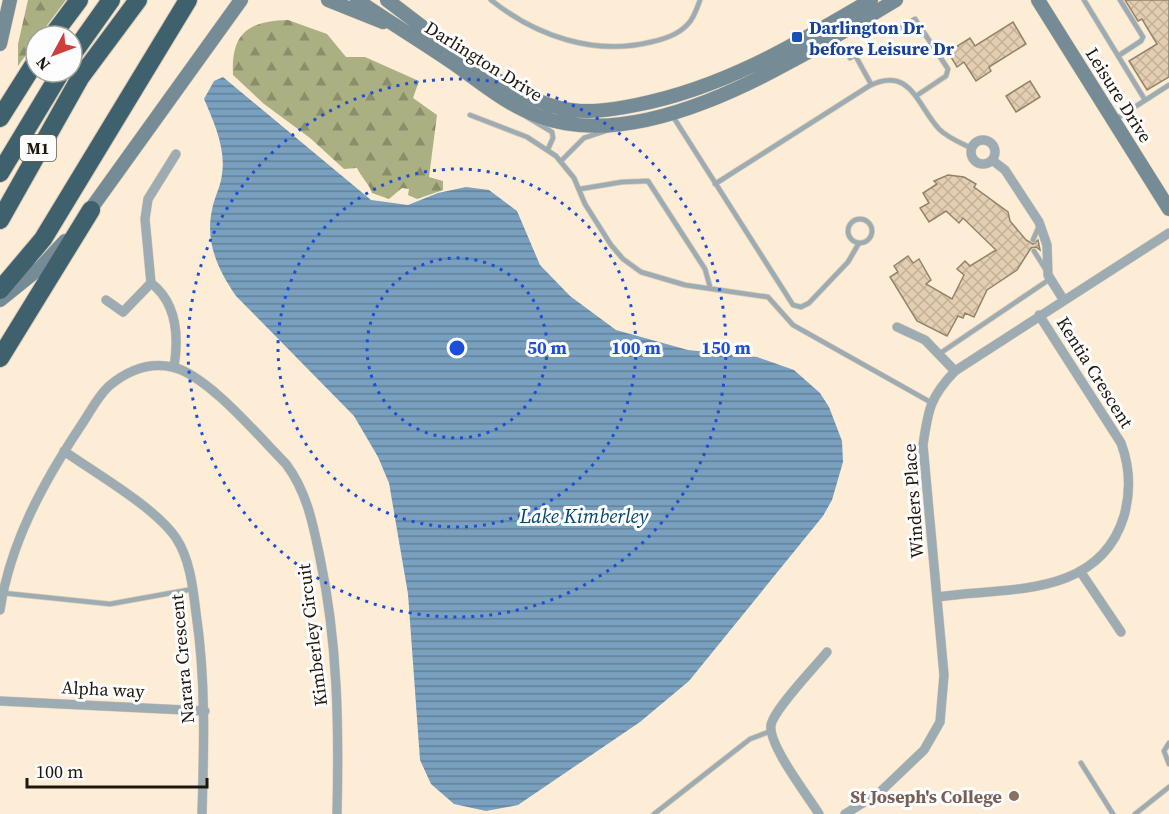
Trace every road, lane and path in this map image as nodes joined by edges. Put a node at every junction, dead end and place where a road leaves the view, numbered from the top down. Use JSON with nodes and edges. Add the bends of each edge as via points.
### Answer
{"nodes":[{"id":1,"x":10,"y":0,"type":"edge"},
{"id":2,"x":79,"y":0,"type":"edge"},
{"id":3,"x":111,"y":0,"type":"edge"},
{"id":4,"x":138,"y":0,"type":"edge"},
{"id":5,"x":188,"y":0,"type":"edge"},
{"id":6,"x":241,"y":0,"type":"edge"},
{"id":7,"x":327,"y":0,"type":"edge"},
{"id":8,"x":357,"y":0,"type":"edge"},
{"id":9,"x":387,"y":0,"type":"edge"},
{"id":10,"x":491,"y":0,"type":"edge"},
{"id":11,"x":700,"y":0,"type":"edge"},
{"id":12,"x":871,"y":0,"type":"edge"},
{"id":13,"x":896,"y":0,"type":"edge"},
{"id":14,"x":1038,"y":0,"type":"edge"},
{"id":15,"x":1084,"y":0,"type":"edge"},
{"id":16,"x":1120,"y":0,"type":"edge"},
{"id":17,"x":61,"y":24,"type":"edge"},
{"id":18,"x":394,"y":25,"type":"junction"},
{"id":19,"x":891,"y":34,"type":"dead end"},
{"id":20,"x":84,"y":38,"type":"edge"},
{"id":21,"x":0,"y":44,"type":"edge"},
{"id":22,"x":1118,"y":56,"type":"junction"},
{"id":23,"x":850,"y":58,"type":"dead end"},
{"id":24,"x":24,"y":80,"type":"edge"},
{"id":25,"x":54,"y":84,"type":"edge"},
{"id":26,"x":871,"y":84,"type":"junction"},
{"id":27,"x":1169,"y":85,"type":"edge"},
{"id":28,"x":916,"y":96,"type":"junction"},
{"id":29,"x":1145,"y":100,"type":"junction"},
{"id":30,"x":522,"y":110,"type":"junction"},
{"id":31,"x":670,"y":112,"type":"junction"},
{"id":32,"x":470,"y":115,"type":"dead end"},
{"id":33,"x":0,"y":118,"type":"edge"},
{"id":34,"x":1114,"y":121,"type":"junction"},
{"id":35,"x":618,"y":124,"type":"junction"},
{"id":36,"x":971,"y":148,"type":"junction"},
{"id":37,"x":548,"y":149,"type":"junction"},
{"id":38,"x":176,"y":154,"type":"dead end"},
{"id":39,"x":992,"y":160,"type":"junction"},
{"id":40,"x":561,"y":161,"type":"junction"},
{"id":41,"x":0,"y":174,"type":"edge"},
{"id":42,"x":715,"y":184,"type":"junction"},
{"id":43,"x":580,"y":189,"type":"junction"},
{"id":44,"x":1169,"y":209,"type":"edge"},
{"id":45,"x":91,"y":210,"type":"junction"},
{"id":46,"x":0,"y":220,"type":"edge"},
{"id":47,"x":1040,"y":222,"type":"junction"},
{"id":48,"x":1169,"y":233,"type":"edge"},
{"id":49,"x":1033,"y":240,"type":"dead end"},
{"id":50,"x":859,"y":243,"type":"junction"},
{"id":51,"x":1034,"y":251,"type":"dead end"},
{"id":52,"x":1049,"y":277,"type":"junction"},
{"id":53,"x":151,"y":283,"type":"junction"},
{"id":54,"x":710,"y":287,"type":"junction"},
{"id":55,"x":0,"y":290,"type":"edge"},
{"id":56,"x":1063,"y":299,"type":"junction"},
{"id":57,"x":0,"y":300,"type":"edge"},
{"id":58,"x":106,"y":300,"type":"dead end"},
{"id":59,"x":1039,"y":315,"type":"junction"},
{"id":60,"x":897,"y":327,"type":"dead end"},
{"id":61,"x":939,"y":354,"type":"junction"},
{"id":62,"x":0,"y":358,"type":"edge"},
{"id":63,"x":174,"y":367,"type":"junction"},
{"id":64,"x":955,"y":371,"type":"junction"},
{"id":65,"x":932,"y":403,"type":"junction"},
{"id":66,"x":64,"y":451,"type":"junction"},
{"id":67,"x":1080,"y":572,"type":"junction"},
{"id":68,"x":193,"y":589,"type":"junction"},
{"id":69,"x":3,"y":593,"type":"junction"},
{"id":70,"x":938,"y":597,"type":"junction"},
{"id":71,"x":0,"y":610,"type":"edge"},
{"id":72,"x":1121,"y":633,"type":"dead end"},
{"id":73,"x":827,"y":652,"type":"dead end"},
{"id":74,"x":0,"y":701,"type":"edge"},
{"id":75,"x":205,"y":711,"type":"junction"},
{"id":76,"x":771,"y":731,"type":"junction"},
{"id":77,"x":1169,"y":743,"type":"edge"},
{"id":78,"x":1080,"y":763,"type":"dead end"},
{"id":79,"x":1169,"y":764,"type":"edge"},
{"id":80,"x":1169,"y":787,"type":"edge"},
{"id":81,"x":202,"y":814,"type":"edge"},
{"id":82,"x":337,"y":814,"type":"edge"},
{"id":83,"x":654,"y":814,"type":"edge"},
{"id":84,"x":819,"y":814,"type":"edge"},
{"id":85,"x":844,"y":814,"type":"edge"},
{"id":86,"x":1113,"y":814,"type":"edge"},
{"id":87,"x":1135,"y":814,"type":"edge"}],
"edges":[{"from":1,"to":21,"type":"street"},
{"from":2,"to":17,"type":"highway"},
{"from":3,"to":20,"type":"highway"},
{"from":4,"to":46,"type":"highway","number":"M1","via":[[80,78]]},
{"from":5,"to":55,"type":"highway","via":[[43,239]]},
{"from":6,"to":45,"type":"street"},
{"from":7,"to":18,"type":"street","via":[[369,19]]},
{"from":8,"to":18,"type":"street","name":"Darlington Drive"},
{"from":9,"to":12,"type":"street","name":"Darlington Drive","via":[[528,96],[560,108],[590,111],[655,102],[739,74]]},
{"from":10,"to":11,"type":"lane","via":[[519,20],[549,33],[581,44],[610,47],[644,44],[674,34],[689,23]]},
{"from":13,"to":31,"type":"street","name":"Darlington Drive","via":[[770,74]]},
{"from":14,"to":34,"type":"street","name":"Leisure Drive"},
{"from":15,"to":22,"type":"lane"},
{"from":16,"to":22,"type":"lane","via":[[1143,37]]},
{"from":18,"to":30,"type":"street","name":"Darlington Drive"},
{"from":19,"to":28,"type":"lane","via":[[915,19],[948,69],[945,76]]},
{"from":22,"to":29,"type":"lane"},
{"from":23,"to":26,"type":"lane","via":[[855,55]]},
{"from":24,"to":33,"type":"highway"},
{"from":25,"to":41,"type":"highway","number":"M1"},
{"from":26,"to":28,"type":"lane","via":[[896,81]]},
{"from":26,"to":42,"type":"lane"},
{"from":27,"to":29,"type":"lane"},
{"from":28,"to":36,"type":"lane","via":[[945,135]]},
{"from":29,"to":34,"type":"lane"},
{"from":30,"to":35,"type":"street","name":"Darlington Drive","via":[[571,125]]},
{"from":30,"to":37,"type":"lane","via":[[533,122],[552,132]]},
{"from":31,"to":35,"type":"street","name":"Darlington Drive"},
{"from":31,"to":42,"type":"lane"},
{"from":32,"to":37,"type":"lane"},
{"from":34,"to":44,"type":"street","name":"Leisure Drive"},
{"from":35,"to":40,"type":"lane","via":[[584,138]]},
{"from":36,"to":39,"type":"street","via":[[971,157],[978,163]]},
{"from":36,"to":39,"type":"street","via":[[980,140],[989,141],[995,148]]},
{"from":37,"to":40,"type":"lane"},
{"from":38,"to":53,"type":"street","via":[[148,199],[145,219]]},
{"from":39,"to":47,"type":"street","via":[[1003,167]]},
{"from":40,"to":43,"type":"lane"},
{"from":42,"to":50,"type":"lane","via":[[796,306],[812,301],[848,262]]},
{"from":43,"to":54,"type":"lane","via":[[607,240],[630,265],[660,279]]},
{"from":43,"to":54,"type":"lane","via":[[648,182],[705,269]]},
{"from":45,"to":57,"type":"street","via":[[41,267]]},
{"from":45,"to":62,"type":"highway"},
{"from":47,"to":49,"type":"lane"},
{"from":47,"to":52,"type":"street","via":[[1047,245]]},
{"from":48,"to":56,"type":"street","name":"Winders Place"},
{"from":50,"to":50,"type":"lane","via":[[851,239],[848,230],[852,222],[861,219],[870,223],[873,232],[869,240]]},
{"from":51,"to":52,"type":"lane"},
{"from":52,"to":56,"type":"street"},
{"from":52,"to":61,"type":"lane"},
{"from":53,"to":58,"type":"street","via":[[123,312]]},
{"from":53,"to":63,"type":"street","via":[[163,292],[171,311],[177,344]]},
{"from":54,"to":65,"type":"lane","via":[[768,297],[797,328]]},
{"from":56,"to":59,"type":"street","name":"Winders Place"},
{"from":59,"to":64,"type":"street","name":"Winders Place"},
{"from":59,"to":67,"type":"street","name":"Kentia Crescent","via":[[1117,435],[1128,467],[1129,493],[1119,529],[1103,552]]},
{"from":60,"to":61,"type":"street","via":[[921,337]]},
{"from":61,"to":64,"type":"street"},
{"from":63,"to":66,"type":"street","name":"Kimberley Circuit","via":[[143,367],[106,388]]},
{"from":63,"to":82,"type":"street","name":"Kimberley Circuit","via":[[198,378],[286,464],[308,503],[328,596],[335,664],[339,728]]},
{"from":64,"to":65,"type":"street","name":"Winders Place","via":[[938,389]]},
{"from":65,"to":70,"type":"street","name":"Winders Place","via":[[923,445]]},
{"from":66,"to":68,"type":"street","name":"Narara Crescent","via":[[167,527],[182,551]]},
{"from":66,"to":69,"type":"street","name":"Kimberley Circuit","via":[[39,492],[5,576]]},
{"from":67,"to":70,"type":"street","name":"Kentia Crescent","via":[[1042,586]]},
{"from":67,"to":72,"type":"street"},
{"from":68,"to":69,"type":"lane","via":[[110,604]]},
{"from":68,"to":75,"type":"street","name":"Narara Crescent"},
{"from":69,"to":71,"type":"street","name":"Kimberley Circuit"},
{"from":70,"to":85,"type":"street","name":"Winders Place","via":[[944,675],[940,722],[924,750],[879,793]]},
{"from":73,"to":76,"type":"street","via":[[777,713]]},
{"from":74,"to":75,"type":"street","name":"Alpha way"},
{"from":75,"to":81,"type":"street","name":"Narara Crescent"},
{"from":76,"to":83,"type":"lane","via":[[746,742]]},
{"from":76,"to":84,"type":"street"},
{"from":77,"to":79,"type":"lane","via":[[1164,751]]},
{"from":78,"to":86,"type":"lane"},
{"from":80,"to":87,"type":"lane"}]}
